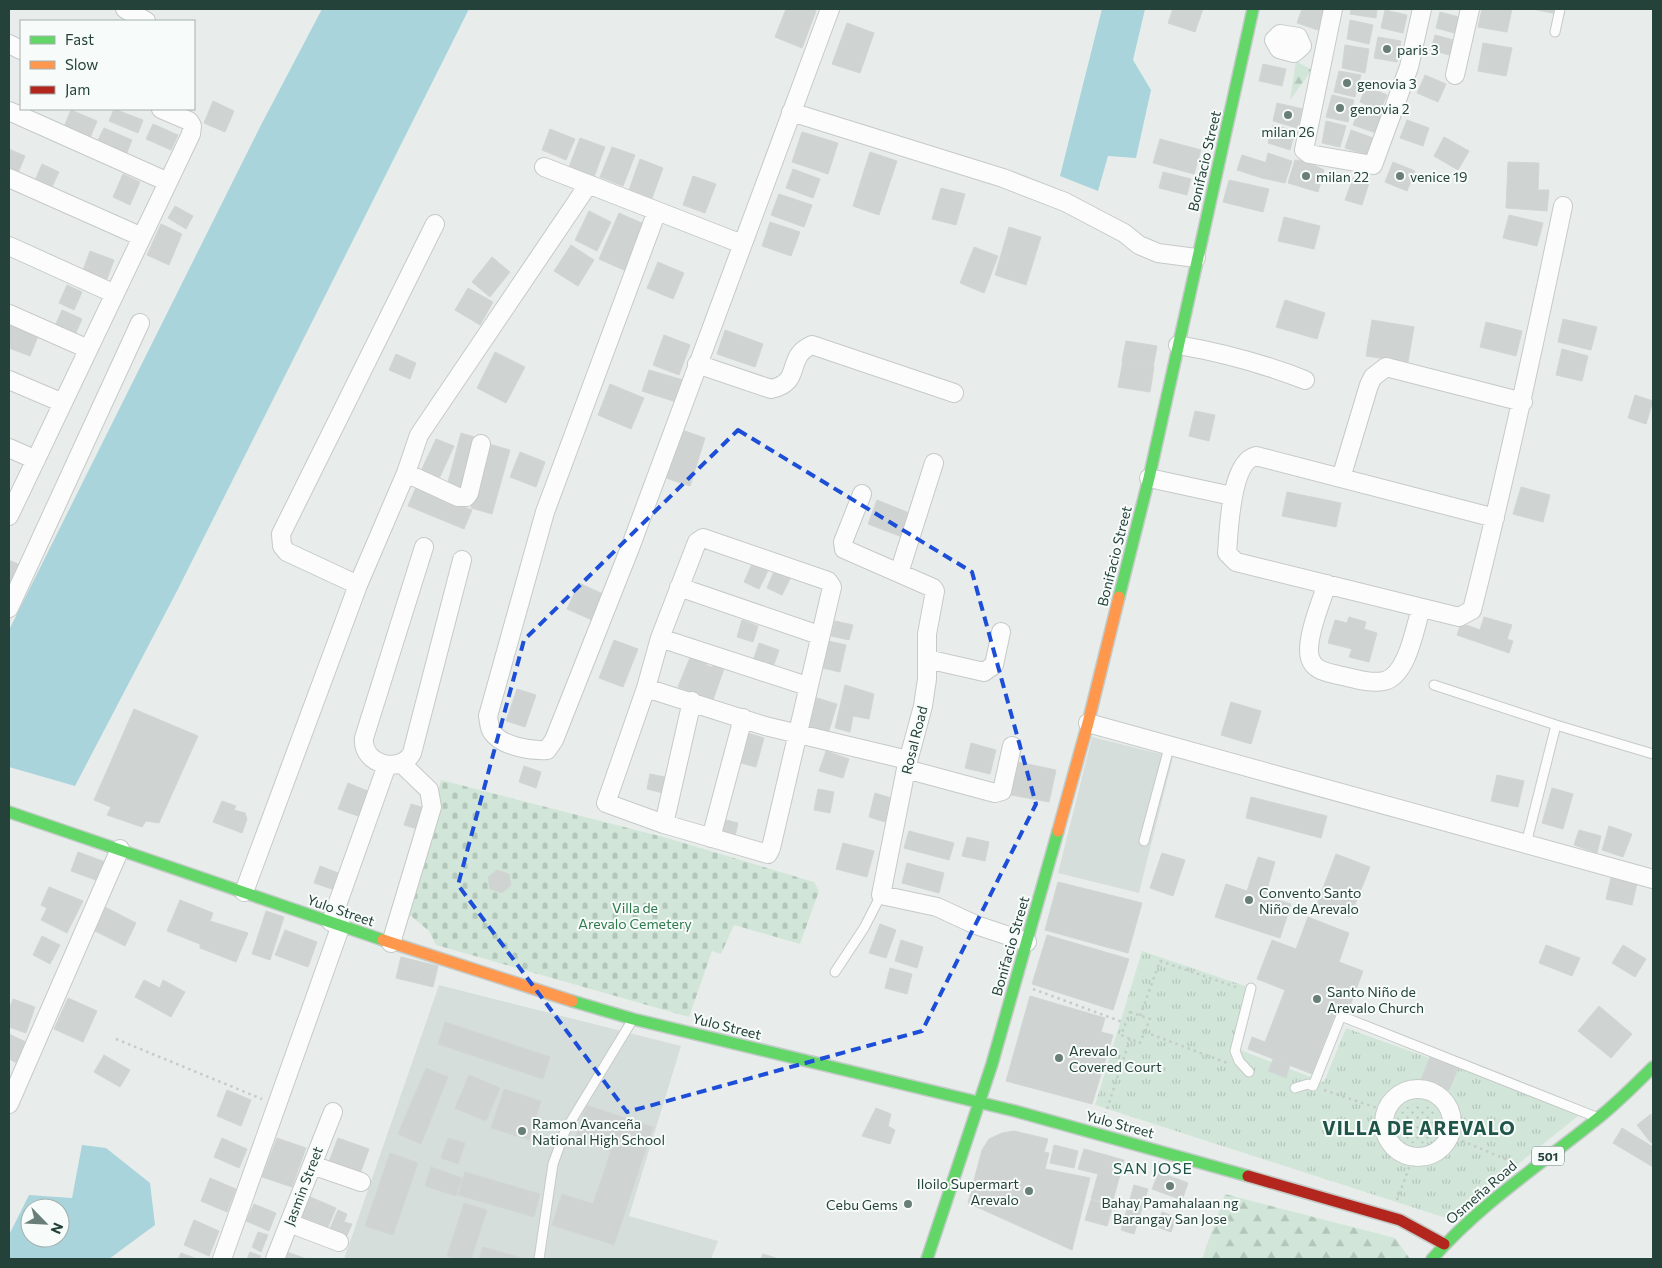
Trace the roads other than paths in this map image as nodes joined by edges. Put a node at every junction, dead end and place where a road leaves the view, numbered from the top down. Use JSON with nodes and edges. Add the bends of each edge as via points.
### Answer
{"nodes":[{"id":1,"x":125,"y":9,"type":"edge"},
{"id":2,"x":830,"y":9,"type":"edge"},
{"id":3,"x":1254,"y":9,"type":"edge"},
{"id":4,"x":1334,"y":9,"type":"edge"},
{"id":5,"x":1422,"y":9,"type":"edge"},
{"id":6,"x":1470,"y":9,"type":"edge"},
{"id":7,"x":1560,"y":9,"type":"edge"},
{"id":8,"x":144,"y":20,"type":"edge"},
{"id":9,"x":1555,"y":32,"type":"dead end"},
{"id":10,"x":1249,"y":34,"type":"junction"},
{"id":11,"x":1326,"y":50,"type":"junction"},
{"id":12,"x":1455,"y":75,"type":"dead end"},
{"id":13,"x":163,"y":110,"type":"edge"},
{"id":14,"x":9,"y":111,"type":"edge"},
{"id":15,"x":791,"y":112,"type":"junction"},
{"id":16,"x":544,"y":167,"type":"dead end"},
{"id":17,"x":9,"y":178,"type":"edge"},
{"id":18,"x":168,"y":182,"type":"junction"},
{"id":19,"x":588,"y":185,"type":"junction"},
{"id":20,"x":1563,"y":206,"type":"dead end"},
{"id":21,"x":657,"y":212,"type":"junction"},
{"id":22,"x":435,"y":224,"type":"dead end"},
{"id":23,"x":142,"y":237,"type":"junction"},
{"id":24,"x":742,"y":244,"type":"junction"},
{"id":25,"x":9,"y":246,"type":"edge"},
{"id":26,"x":1196,"y":258,"type":"junction"},
{"id":27,"x":115,"y":294,"type":"junction"},
{"id":28,"x":9,"y":314,"type":"edge"},
{"id":29,"x":140,"y":324,"type":"dead end"},
{"id":30,"x":1178,"y":345,"type":"junction"},
{"id":31,"x":88,"y":349,"type":"junction"},
{"id":32,"x":697,"y":364,"type":"junction"},
{"id":33,"x":9,"y":380,"type":"edge"},
{"id":34,"x":1305,"y":380,"type":"dead end"},
{"id":35,"x":954,"y":393,"type":"dead end"},
{"id":36,"x":1523,"y":402,"type":"junction"},
{"id":37,"x":63,"y":403,"type":"junction"},
{"id":38,"x":481,"y":444,"type":"dead end"},
{"id":39,"x":9,"y":448,"type":"edge"},
{"id":40,"x":36,"y":460,"type":"junction"},
{"id":41,"x":934,"y":463,"type":"dead end"},
{"id":42,"x":406,"y":473,"type":"junction"},
{"id":43,"x":1149,"y":478,"type":"junction"},
{"id":44,"x":1341,"y":478,"type":"junction"},
{"id":45,"x":862,"y":494,"type":"dead end"},
{"id":46,"x":1232,"y":496,"type":"junction"},
{"id":47,"x":9,"y":516,"type":"edge"},
{"id":48,"x":1495,"y":518,"type":"junction"},
{"id":49,"x":424,"y":547,"type":"dead end"},
{"id":50,"x":462,"y":560,"type":"dead end"},
{"id":51,"x":899,"y":573,"type":"junction"},
{"id":52,"x":358,"y":584,"type":"junction"},
{"id":53,"x":1327,"y":584,"type":"junction"},
{"id":54,"x":679,"y":587,"type":"junction"},
{"id":55,"x":9,"y":608,"type":"edge"},
{"id":56,"x":1421,"y":608,"type":"junction"},
{"id":57,"x":1002,"y":632,"type":"dead end"},
{"id":58,"x":819,"y":635,"type":"junction"},
{"id":59,"x":660,"y":638,"type":"junction"},
{"id":60,"x":927,"y":659,"type":"junction"},
{"id":61,"x":1434,"y":685,"type":"dead end"},
{"id":62,"x":807,"y":686,"type":"junction"},
{"id":63,"x":646,"y":688,"type":"junction"},
{"id":64,"x":692,"y":701,"type":"junction"},
{"id":65,"x":743,"y":718,"type":"junction"},
{"id":66,"x":1088,"y":723,"type":"junction"},
{"id":67,"x":1556,"y":725,"type":"junction"},
{"id":68,"x":797,"y":733,"type":"junction"},
{"id":69,"x":1170,"y":744,"type":"junction"},
{"id":70,"x":1012,"y":746,"type":"dead end"},
{"id":71,"x":1653,"y":754,"type":"edge"},
{"id":72,"x":394,"y":764,"type":"junction"},
{"id":73,"x":907,"y":764,"type":"junction"},
{"id":74,"x":9,"y":812,"type":"edge"},
{"id":75,"x":664,"y":824,"type":"junction"},
{"id":76,"x":711,"y":838,"type":"junction"},
{"id":77,"x":1144,"y":841,"type":"dead end"},
{"id":78,"x":1526,"y":844,"type":"junction"},
{"id":79,"x":120,"y":849,"type":"junction"},
{"id":80,"x":1653,"y":880,"type":"edge"},
{"id":81,"x":244,"y":892,"type":"junction"},
{"id":82,"x":881,"y":895,"type":"junction"},
{"id":83,"x":336,"y":923,"type":"junction"},
{"id":84,"x":1027,"y":942,"type":"junction"},
{"id":85,"x":391,"y":943,"type":"junction"},
{"id":86,"x":835,"y":972,"type":"dead end"},
{"id":87,"x":1250,"y":990,"type":"road end"},
{"id":88,"x":633,"y":1019,"type":"junction"},
{"id":89,"x":1653,"y":1067,"type":"edge"},
{"id":90,"x":1249,"y":1072,"type":"road end"},
{"id":91,"x":15,"y":1073,"type":"edge"},
{"id":92,"x":1295,"y":1088,"type":"dead end"},
{"id":93,"x":978,"y":1103,"type":"junction"},
{"id":94,"x":9,"y":1104,"type":"edge"},
{"id":95,"x":332,"y":1112,"type":"dead end"},
{"id":96,"x":1598,"y":1118,"type":"junction"},
{"id":97,"x":1413,"y":1157,"type":"joint"},
{"id":98,"x":312,"y":1164,"type":"junction"},
{"id":99,"x":361,"y":1182,"type":"dead end"},
{"id":100,"x":289,"y":1223,"type":"junction"},
{"id":101,"x":339,"y":1242,"type":"dead end"},
{"id":102,"x":1444,"y":1244,"type":"junction"},
{"id":103,"x":222,"y":1259,"type":"edge"},
{"id":104,"x":274,"y":1259,"type":"edge"},
{"id":105,"x":539,"y":1259,"type":"edge"},
{"id":106,"x":927,"y":1259,"type":"edge"},
{"id":107,"x":1432,"y":1259,"type":"edge"}],
"edges":[{"from":1,"to":8,"type":"street"},
{"from":2,"to":15,"type":"street"},
{"from":3,"to":10,"type":"main road","name":"Bonifacio Street"},
{"from":4,"to":11,"type":"street"},
{"from":5,"to":11,"type":"street","via":[[1409,67],[1373,165],[1309,154],[1304,150]]},
{"from":6,"to":12,"type":"street"},
{"from":7,"to":9,"type":"lane"},
{"from":10,"to":11,"type":"street","via":[[1274,40],[1280,34],[1298,37],[1302,46]]},
{"from":10,"to":26,"type":"main road","name":"Bonifacio Street"},
{"from":13,"to":18,"type":"street","via":[[189,121],[192,126]]},
{"from":14,"to":18,"type":"street"},
{"from":15,"to":24,"type":"street"},
{"from":15,"to":26,"type":"street","via":[[1003,178],[1065,202],[1158,253]]},
{"from":16,"to":19,"type":"street"},
{"from":17,"to":23,"type":"street"},
{"from":18,"to":23,"type":"street"},
{"from":19,"to":21,"type":"street"},
{"from":19,"to":42,"type":"street","via":[[419,435]]},
{"from":20,"to":36,"type":"street"},
{"from":21,"to":24,"type":"street"},
{"from":21,"to":32,"type":"street","via":[[544,512],[488,716],[490,730],[498,739],[534,751],[547,750],[554,740],[630,548]]},
{"from":22,"to":52,"type":"street","via":[[281,534],[282,546],[287,552]]},
{"from":23,"to":27,"type":"street"},
{"from":24,"to":32,"type":"street"},
{"from":25,"to":27,"type":"street"},
{"from":26,"to":30,"type":"main road","name":"Bonifacio Street"},
{"from":27,"to":31,"type":"street"},
{"from":28,"to":31,"type":"street"},
{"from":29,"to":55,"type":"street"},
{"from":30,"to":34,"type":"street","via":[[1233,355]]},
{"from":30,"to":43,"type":"main road","name":"Bonifacio Street"},
{"from":31,"to":37,"type":"street"},
{"from":32,"to":35,"type":"street","via":[[771,389],[790,379],[797,356],[812,345]]},
{"from":33,"to":37,"type":"street"},
{"from":36,"to":44,"type":"street","via":[[1386,367],[1373,377],[1369,385]]},
{"from":36,"to":48,"type":"street"},
{"from":37,"to":40,"type":"street"},
{"from":38,"to":42,"type":"street","via":[[466,497],[458,497]]},
{"from":39,"to":40,"type":"street"},
{"from":40,"to":47,"type":"street"},
{"from":41,"to":51,"type":"street"},
{"from":42,"to":52,"type":"street"},
{"from":43,"to":46,"type":"street"},
{"from":43,"to":66,"type":"main road","name":"Bonifacio Street"},
{"from":44,"to":46,"type":"street","via":[[1256,456],[1244,464]]},
{"from":44,"to":48,"type":"street"},
{"from":45,"to":51,"type":"street","name":"Rosal Road","via":[[843,542],[844,549]]},
{"from":46,"to":53,"type":"street","via":[[1227,553],[1231,559]]},
{"from":48,"to":56,"type":"street","via":[[1472,610],[1459,617]]},
{"from":49,"to":72,"type":"street","via":[[364,738],[371,758]]},
{"from":50,"to":72,"type":"street","via":[[412,752]]},
{"from":51,"to":60,"type":"street","name":"Rosal Road","via":[[935,591],[927,634]]},
{"from":52,"to":81,"type":"street"},
{"from":53,"to":56,"type":"street"},
{"from":53,"to":56,"type":"street","via":[[1309,646],[1311,660],[1320,671],[1368,681],[1385,680],[1396,674],[1405,660]]},
{"from":54,"to":58,"type":"street"},
{"from":54,"to":58,"type":"street","via":[[697,542],[703,538],[719,542],[831,583]]},
{"from":54,"to":59,"type":"street"},
{"from":57,"to":60,"type":"street","via":[[994,665],[984,672]]},
{"from":58,"to":62,"type":"street"},
{"from":59,"to":62,"type":"street"},
{"from":59,"to":63,"type":"street"},
{"from":60,"to":73,"type":"street","name":"Rosal Road","via":[[923,706]]},
{"from":61,"to":67,"type":"lane"},
{"from":62,"to":68,"type":"street"},
{"from":63,"to":64,"type":"street"},
{"from":63,"to":75,"type":"street","via":[[606,803]]},
{"from":64,"to":65,"type":"street"},
{"from":64,"to":75,"type":"street"},
{"from":65,"to":68,"type":"street"},
{"from":65,"to":76,"type":"street"},
{"from":66,"to":69,"type":"street"},
{"from":66,"to":84,"type":"main road","name":"Bonifacio Street"},
{"from":67,"to":71,"type":"lane"},
{"from":67,"to":78,"type":"lane"},
{"from":68,"to":73,"type":"street"},
{"from":68,"to":76,"type":"street","via":[[768,854]]},
{"from":69,"to":77,"type":"lane"},
{"from":69,"to":78,"type":"street"},
{"from":70,"to":73,"type":"street","via":[[1002,791],[995,793]]},
{"from":72,"to":83,"type":"street"},
{"from":72,"to":85,"type":"street","via":[[429,790],[432,807]]},
{"from":73,"to":82,"type":"street","name":"Rosal Road"},
{"from":74,"to":79,"type":"main road","name":"Yulo Street"},
{"from":75,"to":76,"type":"street"},
{"from":78,"to":80,"type":"street"},
{"from":79,"to":81,"type":"main road","name":"Yulo Street"},
{"from":79,"to":91,"type":"street"},
{"from":81,"to":83,"type":"main road","name":"Yulo Street"},
{"from":82,"to":84,"type":"street","via":[[937,907],[976,925]]},
{"from":82,"to":86,"type":"lane"},
{"from":83,"to":85,"type":"main road","name":"Yulo Street"},
{"from":83,"to":103,"type":"street"},
{"from":84,"to":93,"type":"main road","name":"Bonifacio Street"},
{"from":85,"to":88,"type":"main road","name":"Yulo Street"},
{"from":87,"to":90,"type":"lane","via":[[1236,1051],[1239,1061]]},
{"from":88,"to":93,"type":"main road","name":"Yulo Street"},
{"from":88,"to":105,"type":"lane","via":[[565,1131],[553,1164]]},
{"from":89,"to":96,"type":"main road","name":"Osmeña Road","number":"501"},
{"from":91,"to":94,"type":"street"},
{"from":92,"to":96,"type":"lane","via":[[1308,1084],[1313,1086],[1341,1016]]},
{"from":93,"to":102,"type":"main road","name":"Yulo Street","via":[[1400,1220]]},
{"from":93,"to":106,"type":"main road","name":"Bonifacio Street"},
{"from":95,"to":98,"type":"street","name":"Jasmin Street"},
{"from":96,"to":102,"type":"main road","name":"Osmeña Road","number":"501","via":[[1530,1169]]},
{"from":97,"to":97,"type":"street","via":[[1438,1150],[1453,1129],[1450,1111],[1441,1097],[1417,1089],[1408,1090],[1393,1100],[1386,1111],[1384,1126],[1390,1143]]},
{"from":98,"to":99,"type":"street"},
{"from":98,"to":100,"type":"street","name":"Jasmin Street"},
{"from":100,"to":101,"type":"street"},
{"from":100,"to":104,"type":"street","name":"Jasmin Street"},
{"from":102,"to":107,"type":"main road","number":"501"}]}
